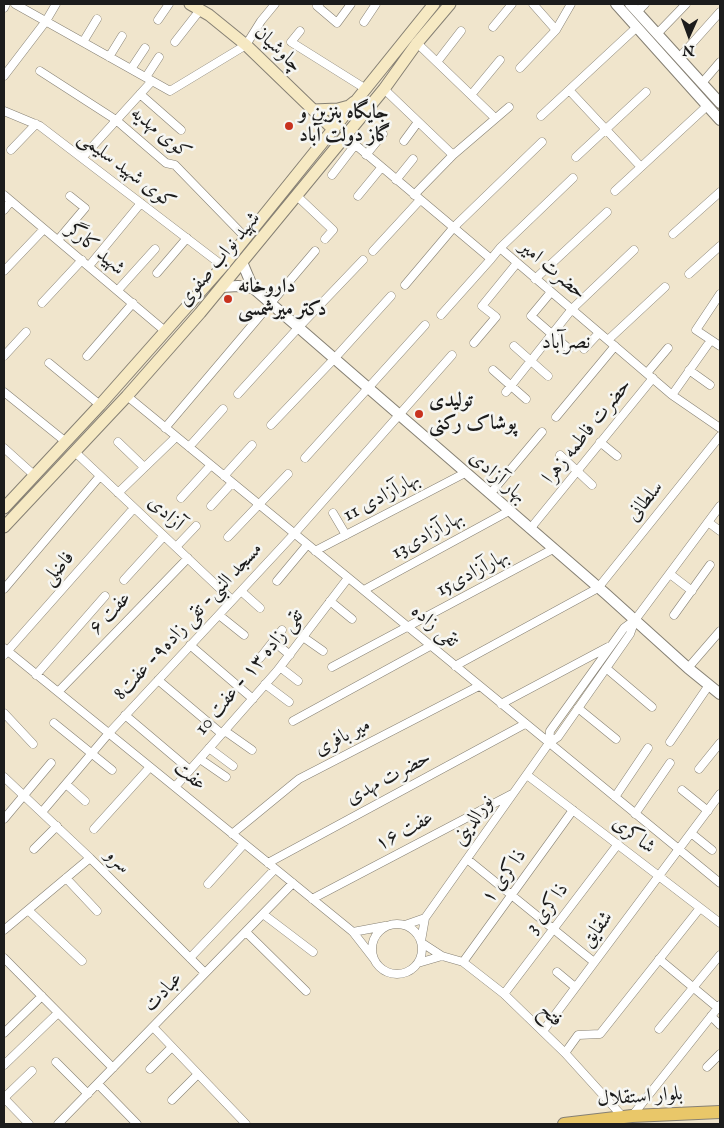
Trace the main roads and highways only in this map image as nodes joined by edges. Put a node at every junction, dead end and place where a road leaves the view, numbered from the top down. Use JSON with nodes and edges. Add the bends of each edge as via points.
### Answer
{"nodes":[{"id":1,"x":450,"y":4,"type":"edge"},
{"id":2,"x":430,"y":5,"type":"edge"},
{"id":3,"x":195,"y":7,"type":"edge"},
{"id":4,"x":357,"y":100,"type":"junction"},
{"id":5,"x":313,"y":110,"type":"junction"},
{"id":6,"x":334,"y":130,"type":"junction"},
{"id":7,"x":4,"y":507,"type":"edge"},
{"id":8,"x":4,"y":528,"type":"edge"},
{"id":9,"x":712,"y":1116,"type":"edge"},
{"id":10,"x":564,"y":1124,"type":"edge"}],
"edges":[{"from":1,"to":8,"type":"main road","name":"شهید نواب صفوی","via":[[222,287],[127,396]]},
{"from":2,"to":4,"type":"main road","name":"شهید نواب صفوی"},
{"from":3,"to":5,"type":"main road","name":"چاوشیان","via":[[246,45]]},
{"from":4,"to":5,"type":"main road","via":[[338,109]]},
{"from":4,"to":6,"type":"main road","name":"شهید نواب صفوی"},
{"from":5,"to":6,"type":"main road","name":"چاوشیان"},
{"from":6,"to":7,"type":"main road","name":"شهید نواب صفوی","via":[[223,266]]},
{"from":9,"to":10,"type":"main road","name":"بلوار استقلال","via":[[628,1117]]}]}
